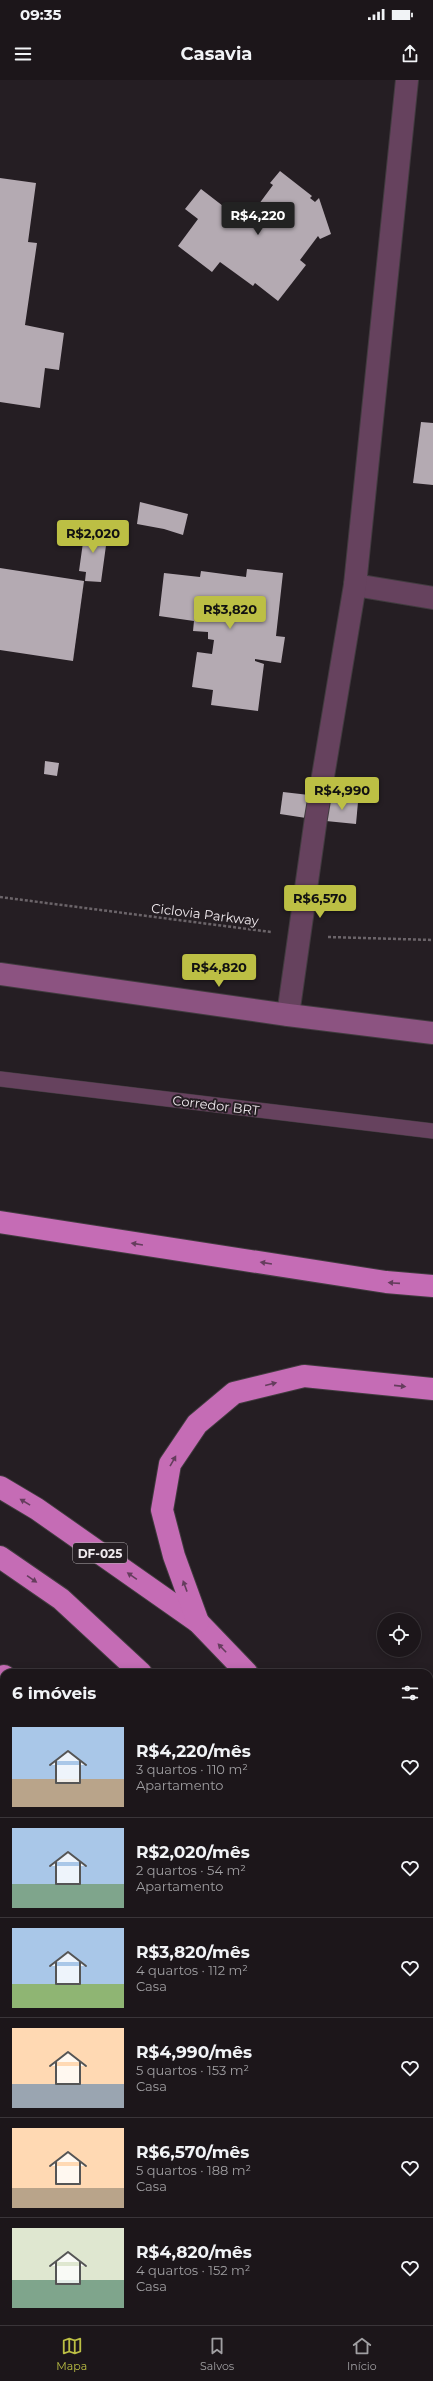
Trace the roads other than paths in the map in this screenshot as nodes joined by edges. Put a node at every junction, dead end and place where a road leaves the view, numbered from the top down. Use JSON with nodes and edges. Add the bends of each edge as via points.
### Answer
{"nodes":[{"id":1,"x":407,"y":80,"type":"edge"},
{"id":2,"x":355,"y":585,"type":"junction"},
{"id":3,"x":433,"y":598,"type":"edge"},
{"id":4,"x":0,"y":974,"type":"edge"},
{"id":5,"x":288,"y":1015,"type":"junction"},
{"id":6,"x":433,"y":1033,"type":"edge"},
{"id":7,"x":0,"y":1078,"type":"edge"},
{"id":8,"x":433,"y":1131,"type":"edge"},
{"id":9,"x":0,"y":1222,"type":"edge"},
{"id":10,"x":433,"y":1286,"type":"edge"},
{"id":11,"x":433,"y":1389,"type":"edge"},
{"id":12,"x":0,"y":1487,"type":"edge"},
{"id":13,"x":0,"y":1557,"type":"edge"},
{"id":14,"x":198,"y":1622,"type":"junction"},
{"id":15,"x":137,"y":1669,"type":"edge"},
{"id":16,"x":243,"y":1669,"type":"edge"}],
"edges":[{"from":1,"to":2,"type":"street"},
{"from":2,"to":3,"type":"street"},
{"from":2,"to":5,"type":"street","via":[[316,818]]},
{"from":4,"to":5,"type":"main road"},
{"from":5,"to":6,"type":"main road"},
{"from":7,"to":8,"type":"lane","name":"Corredor BRT"},
{"from":10,"to":9,"type":"highway","one_way":true,"via":[[386,1282]]},
{"from":14,"to":11,"type":"highway","one_way":true,"via":[[174,1556],[162,1510],[170,1464],[197,1424],[234,1393],[304,1376]]},
{"from":14,"to":12,"type":"highway","number":"DF-025","one_way":true,"via":[[37,1509]]},
{"from":13,"to":15,"type":"highway","one_way":true,"via":[[61,1598]]},
{"from":16,"to":14,"type":"highway","number":"DF-025","one_way":true}]}
